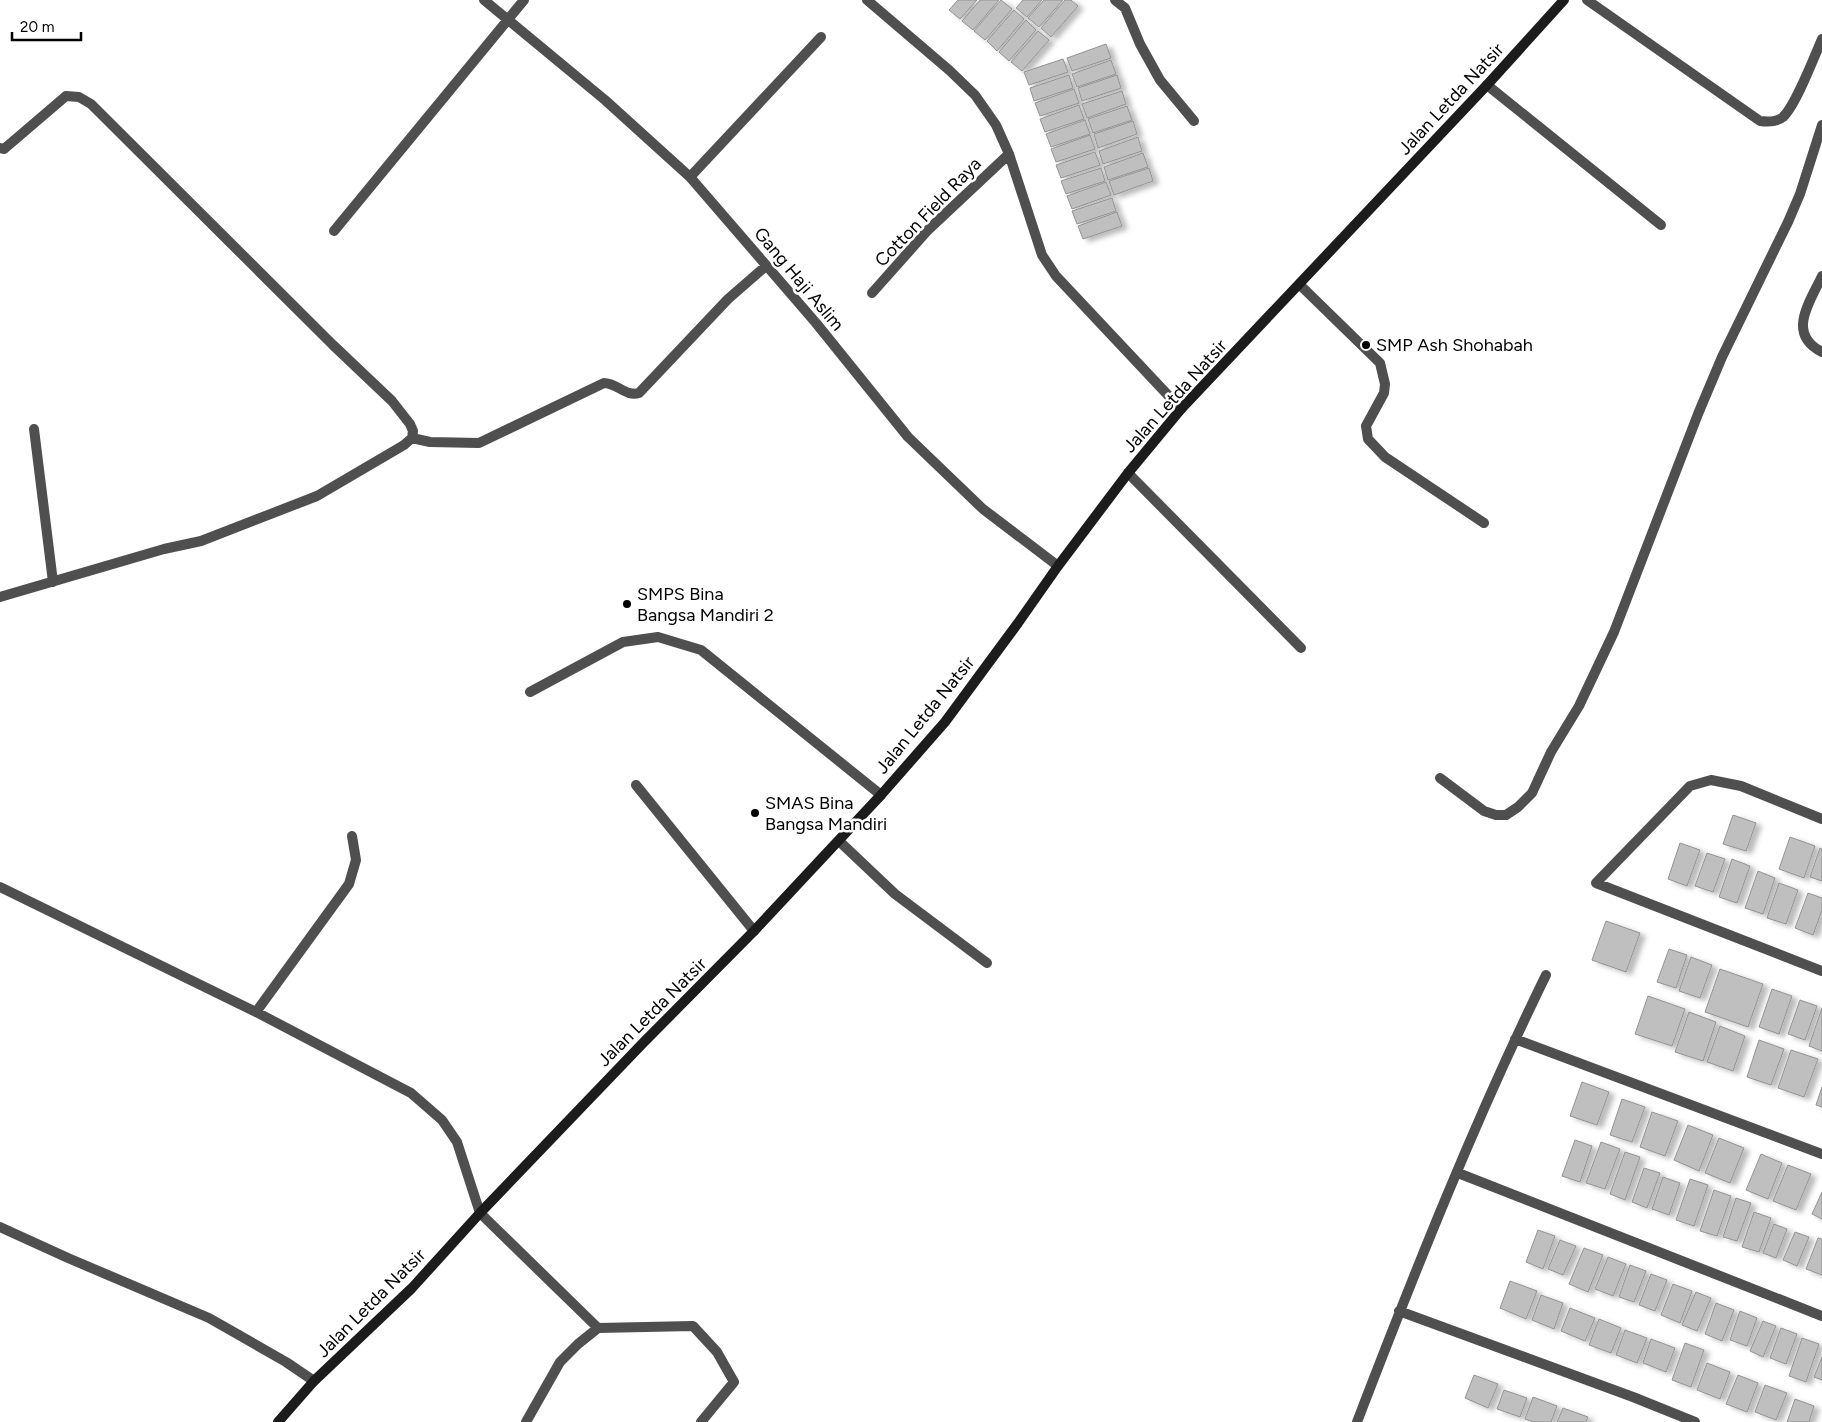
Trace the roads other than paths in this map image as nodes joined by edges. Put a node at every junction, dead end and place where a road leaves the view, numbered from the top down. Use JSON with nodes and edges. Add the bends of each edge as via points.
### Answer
{"nodes":[{"id":1,"x":484,"y":0,"type":"edge"},
{"id":2,"x":524,"y":0,"type":"edge"},
{"id":3,"x":867,"y":0,"type":"edge"},
{"id":4,"x":1115,"y":0,"type":"edge"},
{"id":5,"x":1132,"y":0,"type":"edge"},
{"id":6,"x":1564,"y":0,"type":"edge"},
{"id":7,"x":1587,"y":0,"type":"edge"},
{"id":8,"x":1125,"y":8,"type":"junction"},
{"id":9,"x":508,"y":20,"type":"junction"},
{"id":10,"x":821,"y":37,"type":"dead end"},
{"id":11,"x":1822,"y":39,"type":"edge"},
{"id":12,"x":1487,"y":85,"type":"junction"},
{"id":13,"x":1194,"y":121,"type":"dead end"},
{"id":14,"x":1822,"y":125,"type":"edge"},
{"id":15,"x":0,"y":148,"type":"edge"},
{"id":16,"x":1009,"y":154,"type":"junction"},
{"id":17,"x":690,"y":177,"type":"junction"},
{"id":18,"x":1661,"y":226,"type":"dead end"},
{"id":19,"x":334,"y":231,"type":"dead end"},
{"id":20,"x":766,"y":266,"type":"junction"},
{"id":21,"x":1822,"y":276,"type":"edge"},
{"id":22,"x":1300,"y":285,"type":"junction"},
{"id":23,"x":872,"y":294,"type":"dead end"},
{"id":24,"x":1822,"y":352,"type":"edge"},
{"id":25,"x":1182,"y":409,"type":"junction"},
{"id":26,"x":34,"y":430,"type":"dead end"},
{"id":27,"x":412,"y":438,"type":"junction"},
{"id":28,"x":1128,"y":473,"type":"junction"},
{"id":29,"x":1484,"y":523,"type":"dead end"},
{"id":30,"x":1058,"y":566,"type":"junction"},
{"id":31,"x":53,"y":582,"type":"junction"},
{"id":32,"x":0,"y":597,"type":"edge"},
{"id":33,"x":1301,"y":648,"type":"dead end"},
{"id":34,"x":530,"y":692,"type":"dead end"},
{"id":35,"x":1440,"y":778,"type":"dead end"},
{"id":36,"x":636,"y":785,"type":"dead end"},
{"id":37,"x":881,"y":795,"type":"junction"},
{"id":38,"x":1822,"y":819,"type":"edge"},
{"id":39,"x":352,"y":836,"type":"dead end"},
{"id":40,"x":839,"y":841,"type":"junction"},
{"id":41,"x":0,"y":887,"type":"edge"},
{"id":42,"x":754,"y":931,"type":"junction"},
{"id":43,"x":987,"y":963,"type":"dead end"},
{"id":44,"x":1822,"y":971,"type":"edge"},
{"id":45,"x":1546,"y":975,"type":"dead end"},
{"id":46,"x":256,"y":1012,"type":"junction"},
{"id":47,"x":1515,"y":1039,"type":"junction"},
{"id":48,"x":1822,"y":1154,"type":"edge"},
{"id":49,"x":1458,"y":1173,"type":"junction"},
{"id":50,"x":480,"y":1213,"type":"junction"},
{"id":51,"x":0,"y":1227,"type":"edge"},
{"id":52,"x":1399,"y":1311,"type":"junction"},
{"id":53,"x":1822,"y":1316,"type":"edge"},
{"id":54,"x":598,"y":1328,"type":"junction"},
{"id":55,"x":314,"y":1381,"type":"junction"},
{"id":56,"x":278,"y":1422,"type":"edge"},
{"id":57,"x":526,"y":1422,"type":"edge"},
{"id":58,"x":701,"y":1422,"type":"edge"},
{"id":59,"x":1357,"y":1422,"type":"edge"},
{"id":60,"x":1695,"y":1422,"type":"edge"}],
"edges":[{"from":1,"to":9,"type":"street","name":"Gang Haji Aslim"},
{"from":2,"to":9,"type":"street"},
{"from":3,"to":16,"type":"street","via":[[975,95],[996,125]]},
{"from":4,"to":8,"type":"street"},
{"from":5,"to":8,"type":"street"},
{"from":6,"to":12,"type":"main road","name":"Jalan Letda Natsir"},
{"from":7,"to":11,"type":"street","via":[[1760,121],[1772,122],[1782,118],[1791,106]]},
{"from":8,"to":13,"type":"street","via":[[1160,80]]},
{"from":9,"to":17,"type":"street","name":"Gang Haji Aslim"},
{"from":9,"to":19,"type":"street"},
{"from":10,"to":17,"type":"street"},
{"from":12,"to":18,"type":"street"},
{"from":12,"to":22,"type":"main road","name":"Jalan Letda Natsir"},
{"from":14,"to":35,"type":"street","via":[[1800,194],[1718,365],[1614,632],[1532,793],[1518,807],[1496,816]]},
{"from":15,"to":27,"type":"street","via":[[66,96],[90,104],[392,401],[410,424]]},
{"from":16,"to":23,"type":"street","name":"Cotton Field Raya","via":[[928,230]]},
{"from":16,"to":25,"type":"street","via":[[1042,254],[1056,276]]},
{"from":17,"to":20,"type":"street","name":"Gang Haji Aslim"},
{"from":20,"to":27,"type":"street","via":[[728,299],[639,393],[629,394],[604,383],[479,443],[430,442]]},
{"from":20,"to":30,"type":"street","name":"Gang Haji Aslim","via":[[908,437],[983,509]]},
{"from":21,"to":24,"type":"street","via":[[1803,316],[1802,330],[1805,338]]},
{"from":22,"to":25,"type":"main road","name":"Jalan Letda Natsir"},
{"from":22,"to":29,"type":"street","via":[[1380,363],[1386,384],[1366,426],[1368,438],[1385,457]]},
{"from":25,"to":28,"type":"main road","name":"Jalan Letda Natsir"},
{"from":26,"to":31,"type":"street"},
{"from":27,"to":31,"type":"street","via":[[317,496],[201,541]]},
{"from":28,"to":30,"type":"main road","name":"Jalan Letda Natsir"},
{"from":28,"to":33,"type":"street"},
{"from":30,"to":37,"type":"main road","name":"Jalan Letda Natsir","via":[[945,722]]},
{"from":31,"to":32,"type":"street"},
{"from":34,"to":37,"type":"street","via":[[623,642],[658,637],[701,650]]},
{"from":36,"to":42,"type":"street"},
{"from":37,"to":40,"type":"main road","name":"Jalan Letda Natsir"},
{"from":38,"to":44,"type":"street","via":[[1741,786],[1711,780],[1690,786],[1596,883]]},
{"from":39,"to":46,"type":"street","via":[[356,860],[349,884]]},
{"from":40,"to":42,"type":"main road","name":"Jalan Letda Natsir"},
{"from":40,"to":43,"type":"street","via":[[895,894]]},
{"from":41,"to":46,"type":"street"},
{"from":42,"to":50,"type":"main road","name":"Jalan Letda Natsir"},
{"from":45,"to":47,"type":"street"},
{"from":46,"to":50,"type":"street","via":[[411,1093],[442,1120],[457,1142]]},
{"from":47,"to":48,"type":"street"},
{"from":47,"to":49,"type":"street"},
{"from":49,"to":52,"type":"street"},
{"from":49,"to":53,"type":"street"},
{"from":50,"to":54,"type":"street"},
{"from":50,"to":55,"type":"main road","name":"Jalan Letda Natsir","via":[[412,1288]]},
{"from":51,"to":55,"type":"street","via":[[209,1318]]},
{"from":52,"to":59,"type":"street"},
{"from":52,"to":60,"type":"street"},
{"from":54,"to":57,"type":"street","via":[[560,1362]]},
{"from":54,"to":58,"type":"street","via":[[693,1326],[717,1352],[734,1382]]},
{"from":55,"to":56,"type":"main road","name":"Jalan Letda Natsir"}]}
